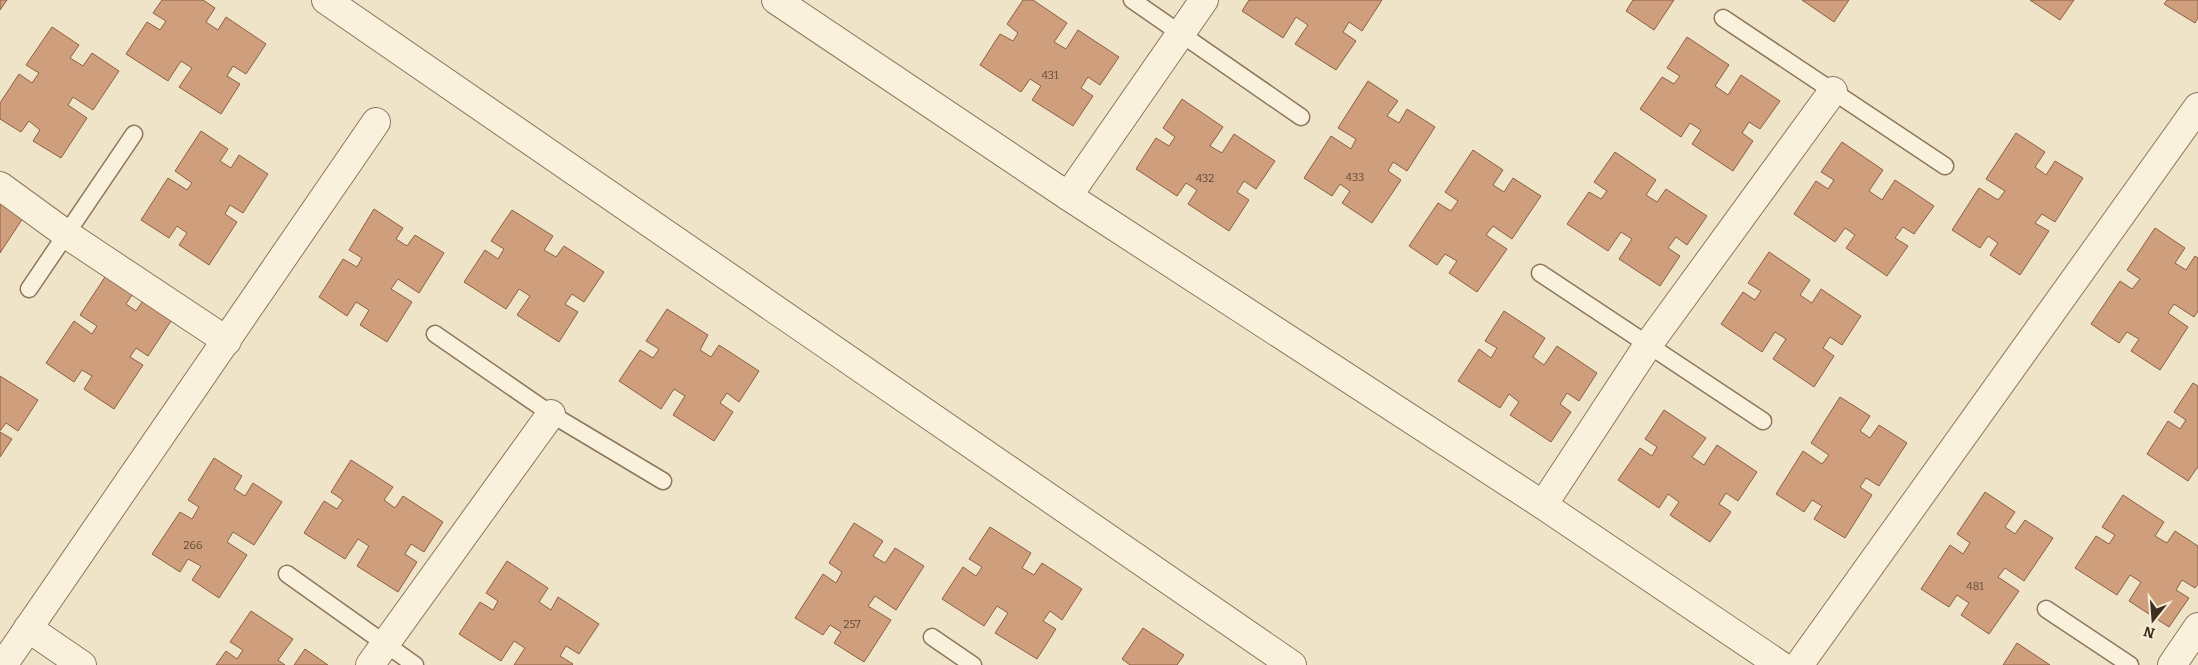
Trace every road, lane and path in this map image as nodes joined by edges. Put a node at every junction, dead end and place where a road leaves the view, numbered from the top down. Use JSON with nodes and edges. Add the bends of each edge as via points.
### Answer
{"nodes":[{"id":1,"x":326,"y":0,"type":"edge"},
{"id":2,"x":776,"y":0,"type":"edge"},
{"id":3,"x":1132,"y":0,"type":"edge"},
{"id":4,"x":1204,"y":0,"type":"edge"},
{"id":5,"x":1723,"y":18,"type":"dead end"},
{"id":6,"x":1180,"y":34,"type":"junction"},
{"id":7,"x":1833,"y":91,"type":"junction"},
{"id":8,"x":2198,"y":107,"type":"edge"},
{"id":9,"x":1301,"y":117,"type":"dead end"},
{"id":10,"x":376,"y":122,"type":"dead end"},
{"id":11,"x":134,"y":134,"type":"dead end"},
{"id":12,"x":1945,"y":166,"type":"dead end"},
{"id":13,"x":0,"y":186,"type":"edge"},
{"id":14,"x":1068,"y":196,"type":"junction"},
{"id":15,"x":66,"y":234,"type":"junction"},
{"id":16,"x":1540,"y":273,"type":"dead end"},
{"id":17,"x":29,"y":289,"type":"dead end"},
{"id":18,"x":435,"y":334,"type":"dead end"},
{"id":19,"x":227,"y":341,"type":"junction"},
{"id":20,"x":1648,"y":345,"type":"junction"},
{"id":21,"x":551,"y":414,"type":"junction"},
{"id":22,"x":1763,"y":421,"type":"dead end"},
{"id":23,"x":663,"y":481,"type":"dead end"},
{"id":24,"x":1543,"y":505,"type":"junction"},
{"id":25,"x":286,"y":574,"type":"dead end"},
{"id":26,"x":2046,"y":609,"type":"dead end"},
{"id":27,"x":2198,"y":627,"type":"edge"},
{"id":28,"x":28,"y":628,"type":"junction"},
{"id":29,"x":932,"y":637,"type":"dead end"},
{"id":30,"x":378,"y":654,"type":"edge"},
{"id":31,"x":3,"y":665,"type":"edge"},
{"id":32,"x":82,"y":665,"type":"edge"},
{"id":33,"x":415,"y":665,"type":"edge"},
{"id":34,"x":973,"y":665,"type":"edge"},
{"id":35,"x":1292,"y":665,"type":"edge"},
{"id":36,"x":1780,"y":665,"type":"edge"},
{"id":37,"x":1799,"y":665,"type":"edge"},
{"id":38,"x":2130,"y":665,"type":"edge"},
{"id":39,"x":2172,"y":665,"type":"edge"}],
"edges":[{"from":1,"to":35,"type":"street"},
{"from":2,"to":14,"type":"street"},
{"from":3,"to":6,"type":"lane"},
{"from":4,"to":6,"type":"street"},
{"from":5,"to":7,"type":"lane"},
{"from":6,"to":9,"type":"lane"},
{"from":6,"to":14,"type":"street"},
{"from":7,"to":12,"type":"lane"},
{"from":7,"to":20,"type":"street"},
{"from":8,"to":37,"type":"street"},
{"from":10,"to":19,"type":"street"},
{"from":11,"to":15,"type":"lane"},
{"from":13,"to":15,"type":"street"},
{"from":14,"to":24,"type":"street"},
{"from":15,"to":17,"type":"lane"},
{"from":15,"to":19,"type":"street"},
{"from":16,"to":20,"type":"lane"},
{"from":18,"to":21,"type":"lane"},
{"from":19,"to":28,"type":"street"},
{"from":20,"to":22,"type":"lane"},
{"from":20,"to":24,"type":"street"},
{"from":21,"to":23,"type":"lane"},
{"from":21,"to":30,"type":"street"},
{"from":24,"to":36,"type":"street"},
{"from":25,"to":30,"type":"lane"},
{"from":26,"to":38,"type":"lane"},
{"from":27,"to":39,"type":"street"},
{"from":28,"to":31,"type":"street"},
{"from":28,"to":32,"type":"street"},
{"from":29,"to":34,"type":"lane"},
{"from":30,"to":33,"type":"lane"}]}
